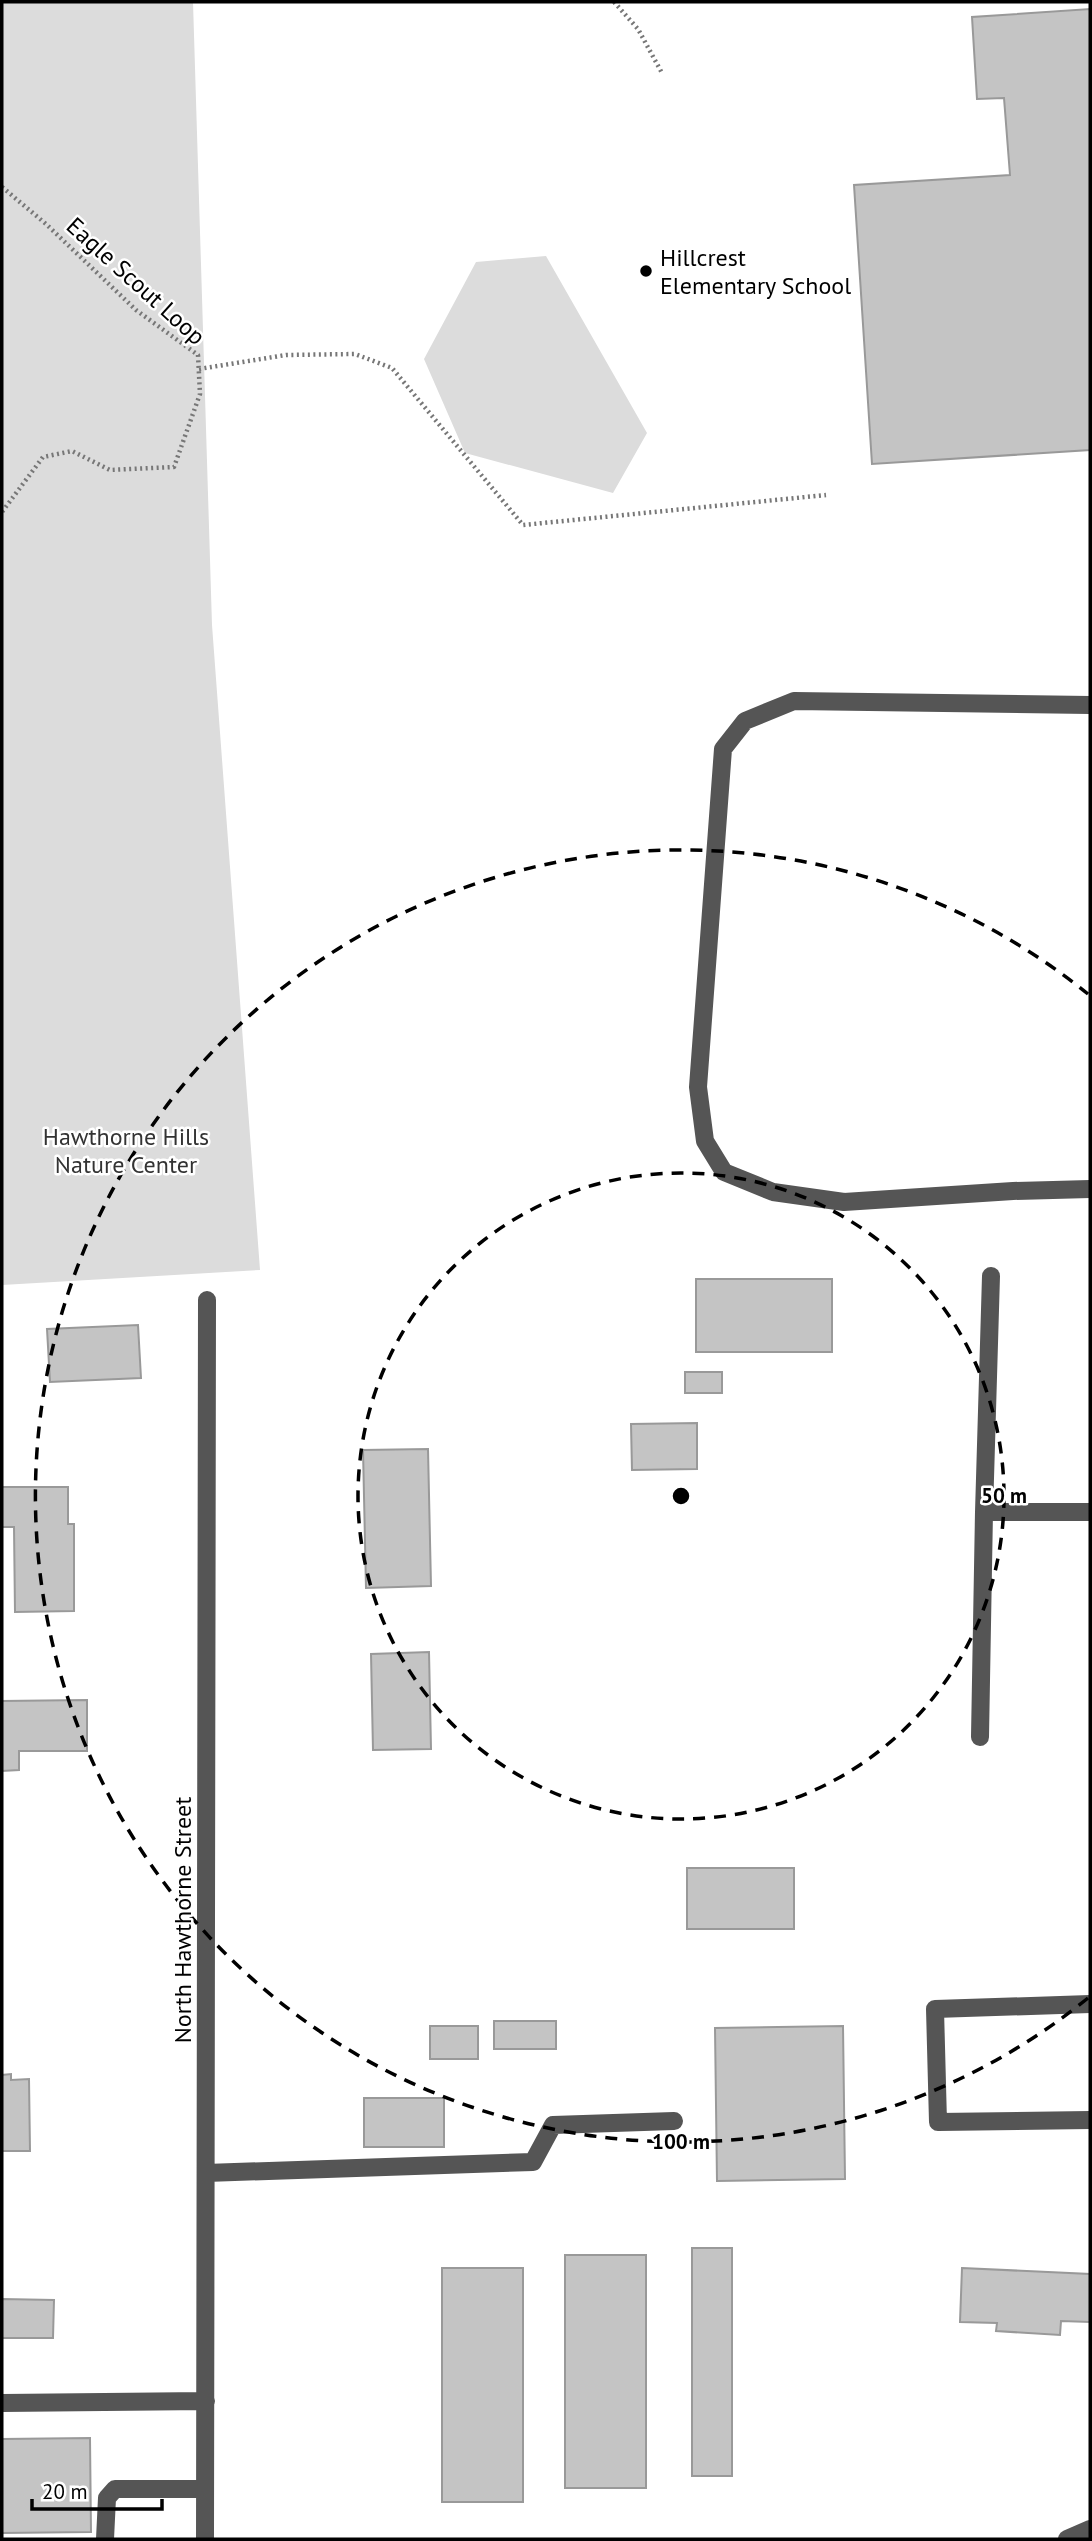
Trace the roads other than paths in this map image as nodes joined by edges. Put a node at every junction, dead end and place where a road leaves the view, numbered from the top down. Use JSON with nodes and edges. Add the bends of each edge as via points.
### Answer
{"nodes":[{"id":1,"x":1090,"y":705,"type":"edge"},
{"id":2,"x":1090,"y":1189,"type":"edge"},
{"id":3,"x":991,"y":1276,"type":"dead end"},
{"id":4,"x":207,"y":1300,"type":"dead end"},
{"id":5,"x":1090,"y":1512,"type":"edge"},
{"id":6,"x":984,"y":1513,"type":"junction"},
{"id":7,"x":980,"y":1737,"type":"dead end"},
{"id":8,"x":1090,"y":2004,"type":"edge"},
{"id":9,"x":1090,"y":2120,"type":"edge"},
{"id":10,"x":674,"y":2121,"type":"dead end"},
{"id":11,"x":206,"y":2173,"type":"junction"},
{"id":12,"x":206,"y":2401,"type":"junction"},
{"id":13,"x":2,"y":2403,"type":"edge"},
{"id":14,"x":205,"y":2489,"type":"junction"},
{"id":15,"x":1090,"y":2529,"type":"edge"},
{"id":16,"x":105,"y":2539,"type":"edge"},
{"id":17,"x":205,"y":2539,"type":"edge"},
{"id":18,"x":1067,"y":2539,"type":"edge"}],
"edges":[{"from":1,"to":2,"type":"street","via":[[794,701],[745,722],[723,749],[698,1087],[705,1141],[724,1171],[773,1192],[844,1202]]},
{"from":3,"to":6,"type":"street"},
{"from":4,"to":11,"type":"street","name":"North Hawthorne Street"},
{"from":5,"to":6,"type":"street"},
{"from":6,"to":7,"type":"street"},
{"from":8,"to":9,"type":"street","via":[[935,2009],[938,2122]]},
{"from":10,"to":11,"type":"street","via":[[553,2125],[533,2162]]},
{"from":11,"to":12,"type":"street","name":"North Hawthorne Street"},
{"from":12,"to":13,"type":"street"},
{"from":12,"to":14,"type":"street","name":"North Hawthorne Street"},
{"from":14,"to":16,"type":"street","via":[[115,2488],[107,2498]]},
{"from":14,"to":17,"type":"street","name":"North Hawthorne Street"},
{"from":15,"to":18,"type":"street"}]}
